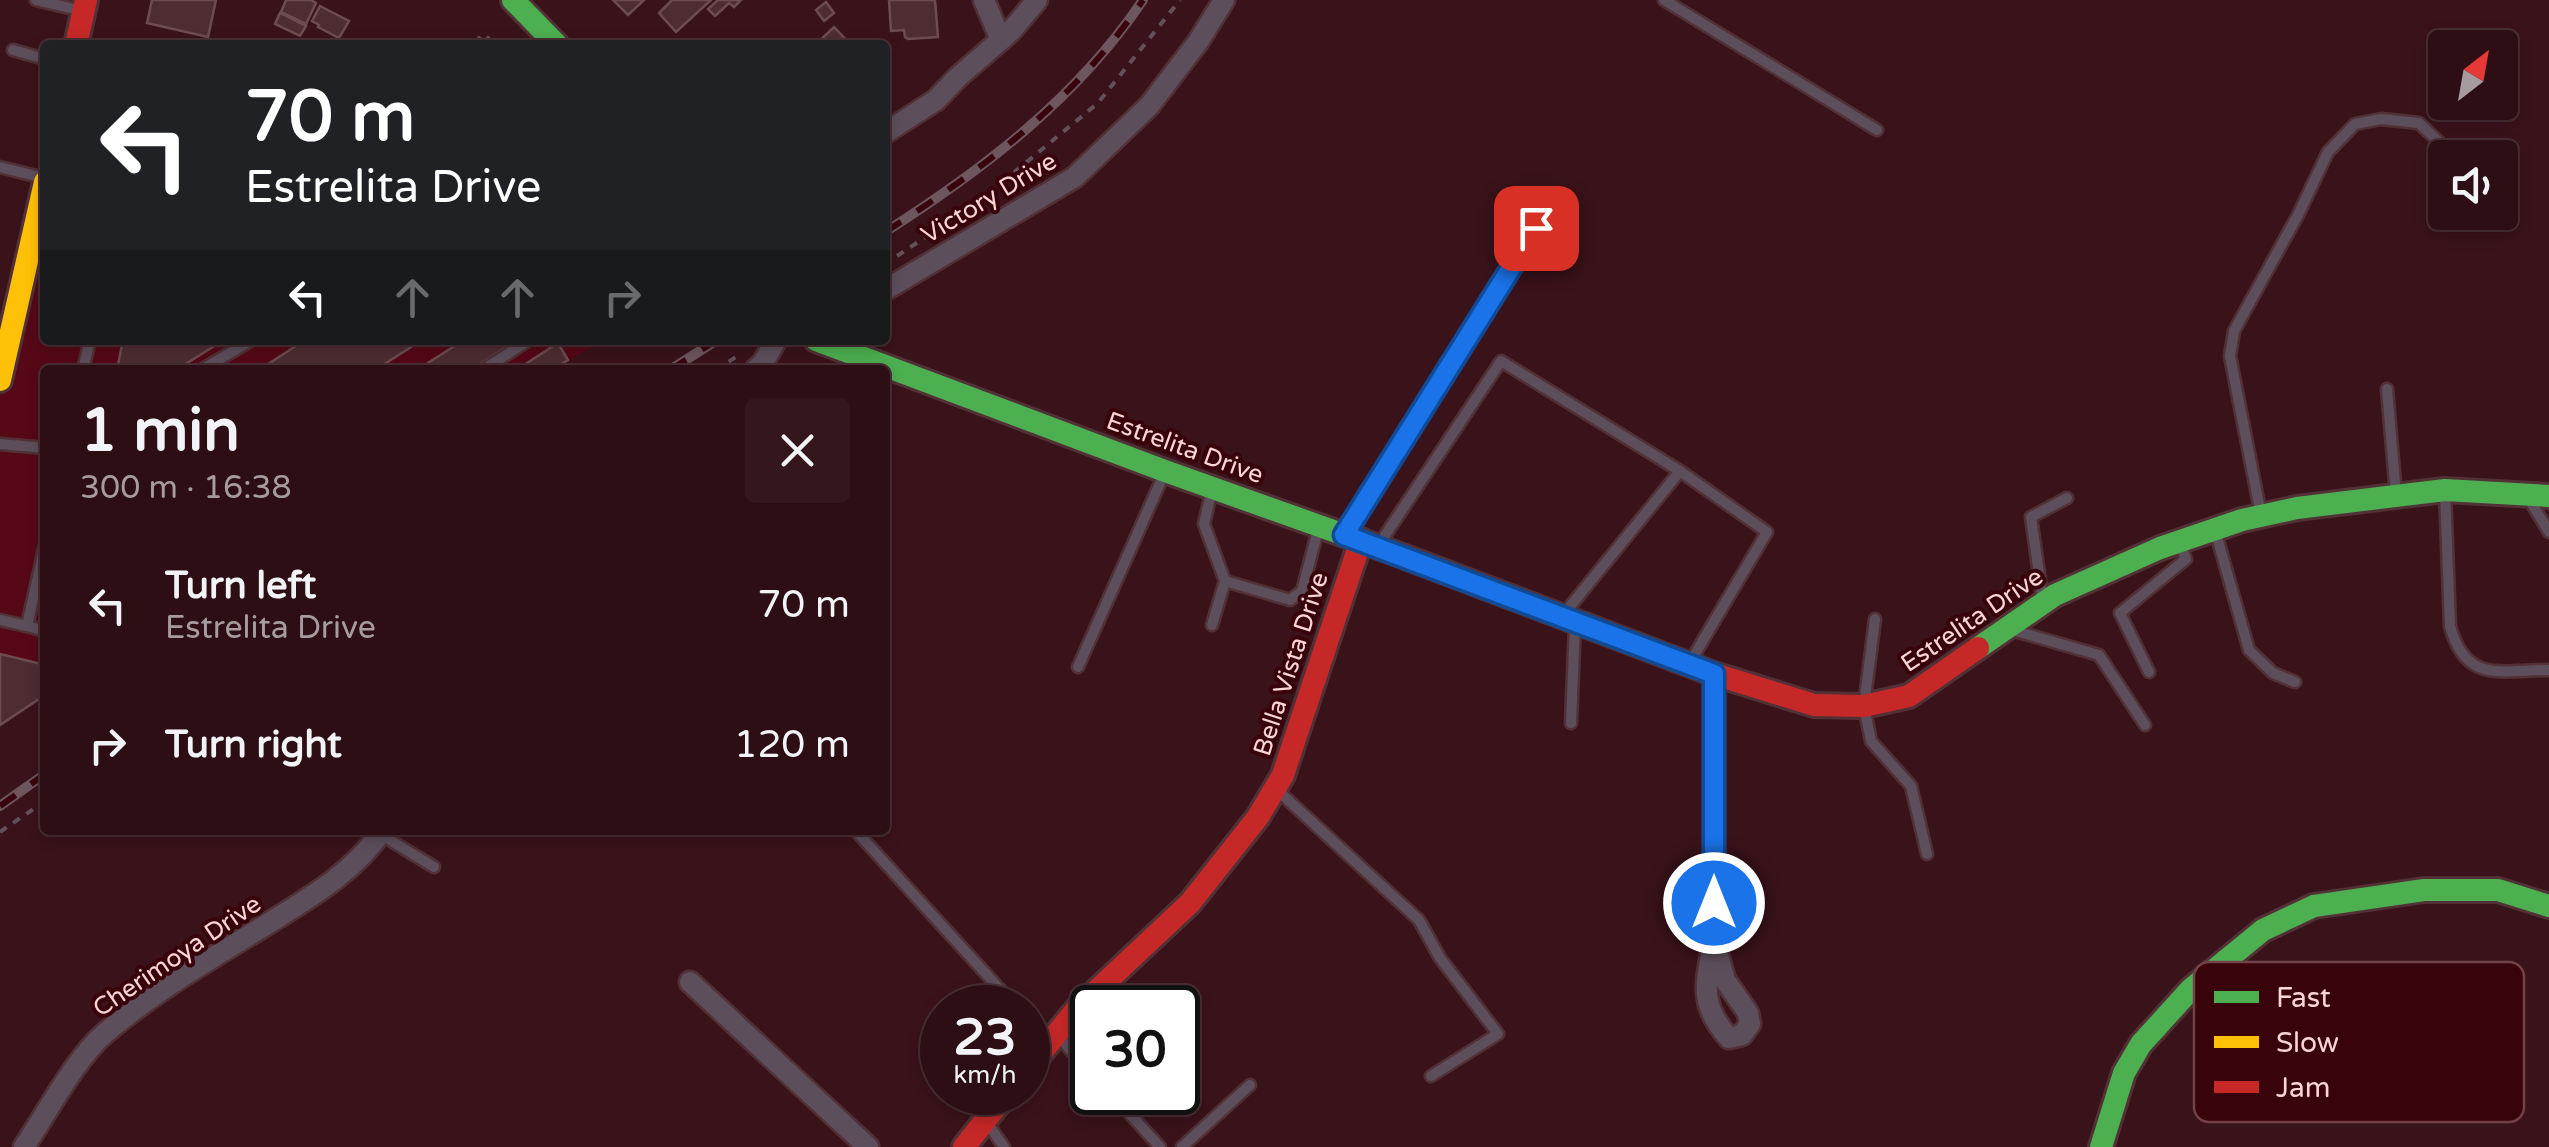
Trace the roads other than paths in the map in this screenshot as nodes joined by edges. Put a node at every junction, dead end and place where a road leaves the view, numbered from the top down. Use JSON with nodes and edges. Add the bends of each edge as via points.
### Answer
{"nodes":[{"id":1,"x":36,"y":0,"type":"edge"},
{"id":2,"x":513,"y":0,"type":"edge"},
{"id":3,"x":984,"y":0,"type":"edge"},
{"id":4,"x":1037,"y":0,"type":"edge"},
{"id":5,"x":1224,"y":0,"type":"edge"},
{"id":6,"x":1664,"y":0,"type":"edge"},
{"id":7,"x":85,"y":6,"type":"edge"},
{"id":8,"x":77,"y":40,"type":"edge"},
{"id":9,"x":552,"y":40,"type":"edge"},
{"id":10,"x":1002,"y":40,"type":"junction"},
{"id":11,"x":13,"y":50,"type":"dead end"},
{"id":12,"x":40,"y":58,"type":"edge"},
{"id":13,"x":1877,"y":130,"type":"dead end"},
{"id":14,"x":890,"y":131,"type":"edge"},
{"id":15,"x":2437,"y":140,"type":"edge"},
{"id":16,"x":0,"y":167,"type":"edge"},
{"id":17,"x":40,"y":179,"type":"edge"},
{"id":18,"x":40,"y":198,"type":"edge"},
{"id":19,"x":1536,"y":228,"type":"dead end"},
{"id":20,"x":890,"y":287,"type":"edge"},
{"id":21,"x":244,"y":345,"type":"edge"},
{"id":22,"x":521,"y":345,"type":"edge"},
{"id":23,"x":829,"y":345,"type":"edge"},
{"id":24,"x":3,"y":353,"type":"edge"},
{"id":25,"x":210,"y":365,"type":"edge"},
{"id":26,"x":491,"y":365,"type":"edge"},
{"id":27,"x":883,"y":365,"type":"edge"},
{"id":28,"x":890,"y":368,"type":"edge"},
{"id":29,"x":0,"y":380,"type":"edge"},
{"id":30,"x":2386,"y":389,"type":"dead end"},
{"id":31,"x":0,"y":444,"type":"edge"},
{"id":32,"x":40,"y":448,"type":"edge"},
{"id":33,"x":1166,"y":471,"type":"junction"},
{"id":34,"x":1680,"y":471,"type":"junction"},
{"id":35,"x":1212,"y":488,"type":"junction"},
{"id":36,"x":2445,"y":490,"type":"junction"},
{"id":37,"x":2538,"y":495,"type":"edge"},
{"id":38,"x":2396,"y":496,"type":"junction"},
{"id":39,"x":2066,"y":498,"type":"dead end"},
{"id":40,"x":2262,"y":516,"type":"junction"},
{"id":41,"x":1318,"y":525,"type":"junction"},
{"id":42,"x":2215,"y":530,"type":"junction"},
{"id":43,"x":2549,"y":532,"type":"edge"},
{"id":44,"x":1361,"y":541,"type":"junction"},
{"id":45,"x":2178,"y":541,"type":"junction"},
{"id":46,"x":40,"y":568,"type":"edge"},
{"id":47,"x":1226,"y":581,"type":"junction"},
{"id":48,"x":2043,"y":603,"type":"junction"},
{"id":49,"x":1874,"y":618,"type":"dead end"},
{"id":50,"x":1569,"y":619,"type":"junction"},
{"id":51,"x":0,"y":620,"type":"edge"},
{"id":52,"x":1212,"y":625,"type":"dead end"},
{"id":53,"x":27,"y":626,"type":"junction"},
{"id":54,"x":2006,"y":629,"type":"junction"},
{"id":55,"x":40,"y":630,"type":"edge"},
{"id":56,"x":1688,"y":665,"type":"junction"},
{"id":57,"x":1078,"y":667,"type":"dead end"},
{"id":58,"x":2549,"y":670,"type":"edge"},
{"id":59,"x":2150,"y":672,"type":"dead end"},
{"id":60,"x":1714,"y":674,"type":"junction"},
{"id":61,"x":2295,"y":682,"type":"dead end"},
{"id":62,"x":1864,"y":706,"type":"junction"},
{"id":63,"x":1571,"y":723,"type":"dead end"},
{"id":64,"x":2144,"y":725,"type":"dead end"},
{"id":65,"x":1275,"y":789,"type":"junction"},
{"id":66,"x":379,"y":835,"type":"edge"},
{"id":67,"x":386,"y":835,"type":"edge"},
{"id":68,"x":861,"y":835,"type":"edge"},
{"id":69,"x":1926,"y":854,"type":"dead end"},
{"id":70,"x":434,"y":867,"type":"dead end"},
{"id":71,"x":2549,"y":906,"type":"edge"},
{"id":72,"x":1714,"y":941,"type":"dead end"},
{"id":73,"x":2223,"y":962,"type":"edge"},
{"id":74,"x":690,"y":982,"type":"dead end"},
{"id":75,"x":996,"y":985,"type":"edge"},
{"id":76,"x":2194,"y":986,"type":"edge"},
{"id":77,"x":1052,"y":1038,"type":"junction"},
{"id":78,"x":1050,"y":1041,"type":"edge"},
{"id":79,"x":1070,"y":1054,"type":"edge"},
{"id":80,"x":1430,"y":1076,"type":"dead end"},
{"id":81,"x":1250,"y":1085,"type":"dead end"},
{"id":82,"x":990,"y":1115,"type":"edge"},
{"id":83,"x":1131,"y":1115,"type":"edge"},
{"id":84,"x":986,"y":1120,"type":"junction"},
{"id":85,"x":24,"y":1147,"type":"edge"},
{"id":86,"x":868,"y":1147,"type":"edge"},
{"id":87,"x":964,"y":1147,"type":"edge"},
{"id":88,"x":1004,"y":1147,"type":"edge"},
{"id":89,"x":1160,"y":1147,"type":"edge"},
{"id":90,"x":1182,"y":1147,"type":"edge"},
{"id":91,"x":2100,"y":1147,"type":"edge"}],
"edges":[{"from":1,"to":7,"type":"lane"},
{"from":2,"to":9,"type":"street"},
{"from":3,"to":10,"type":"street"},
{"from":4,"to":10,"type":"street"},
{"from":5,"to":20,"type":"street","name":"Victory Drive","via":[[1149,106],[1075,177]]},
{"from":6,"to":13,"type":"lane"},
{"from":7,"to":8,"type":"street"},
{"from":10,"to":14,"type":"street","via":[[936,100]]},
{"from":11,"to":12,"type":"lane"},
{"from":15,"to":40,"type":"lane","via":[[2419,123],[2355,124],[2328,152],[2234,330],[2230,356]]},
{"from":16,"to":17,"type":"lane"},
{"from":18,"to":24,"type":"street"},
{"from":19,"to":44,"type":"lane"},
{"from":21,"to":25,"type":"lane"},
{"from":22,"to":26,"type":"lane"},
{"from":23,"to":27,"type":"street","name":"Estrelita Drive"},
{"from":24,"to":29,"type":"street"},
{"from":28,"to":33,"type":"street","name":"Estrelita Drive"},
{"from":30,"to":38,"type":"lane"},
{"from":31,"to":32,"type":"lane"},
{"from":33,"to":35,"type":"street","name":"Estrelita Drive"},
{"from":33,"to":57,"type":"lane"},
{"from":34,"to":44,"type":"lane","via":[[1501,361]]},
{"from":34,"to":50,"type":"lane"},
{"from":34,"to":56,"type":"lane","via":[[1767,532]]},
{"from":35,"to":41,"type":"street","name":"Estrelita Drive"},
{"from":35,"to":47,"type":"lane","via":[[1204,524]]},
{"from":36,"to":37,"type":"street","name":"Estrelita Drive"},
{"from":36,"to":38,"type":"street","name":"Estrelita Drive"},
{"from":36,"to":58,"type":"lane","via":[[2450,626],[2462,656],[2484,670]]},
{"from":37,"to":43,"type":"lane"},
{"from":38,"to":40,"type":"street","name":"Estrelita Drive"},
{"from":39,"to":48,"type":"lane","via":[[2031,517]]},
{"from":40,"to":42,"type":"street","name":"Estrelita Drive"},
{"from":41,"to":44,"type":"street","name":"Estrelita Drive"},
{"from":41,"to":47,"type":"lane","via":[[1302,591],[1290,600]]},
{"from":42,"to":45,"type":"street","name":"Estrelita Drive"},
{"from":42,"to":61,"type":"lane","via":[[2249,650],[2273,674]]},
{"from":44,"to":50,"type":"street","name":"Estrelita Drive"},
{"from":44,"to":65,"type":"street","name":"Bella Vista Drive"},
{"from":45,"to":48,"type":"street","name":"Estrelita Drive"},
{"from":45,"to":59,"type":"lane","via":[[2186,559],[2120,613]]},
{"from":46,"to":53,"type":"lane"},
{"from":47,"to":52,"type":"lane"},
{"from":48,"to":54,"type":"street","name":"Estrelita Drive"},
{"from":49,"to":62,"type":"lane"},
{"from":50,"to":56,"type":"street","name":"Estrelita Drive"},
{"from":50,"to":63,"type":"lane"},
{"from":51,"to":53,"type":"lane"},
{"from":53,"to":55,"type":"lane"},
{"from":54,"to":62,"type":"street","name":"Estrelita Drive","via":[[1910,696]]},
{"from":54,"to":64,"type":"lane","via":[[2099,655]]},
{"from":56,"to":60,"type":"street","name":"Estrelita Drive"},
{"from":60,"to":62,"type":"street","name":"Estrelita Drive","via":[[1814,704]]},
{"from":60,"to":72,"type":"street"},
{"from":62,"to":69,"type":"lane","via":[[1871,741],[1911,786]]},
{"from":65,"to":77,"type":"street","name":"Bella Vista Drive","via":[[1190,903]]},
{"from":65,"to":80,"type":"lane","via":[[1419,920],[1498,1034]]},
{"from":66,"to":85,"type":"street","name":"Cherimoya Drive","via":[[327,887],[166,986],[103,1035]]},
{"from":67,"to":70,"type":"lane"},
{"from":68,"to":75,"type":"lane"},
{"from":71,"to":73,"type":"street","via":[[2498,890],[2424,890],[2314,906],[2263,930]]},
{"from":74,"to":86,"type":"street"},
{"from":76,"to":91,"type":"street","via":[[2124,1073]]},
{"from":77,"to":78,"type":"street","name":"Bella Vista Drive"},
{"from":77,"to":79,"type":"lane"},
{"from":81,"to":90,"type":"lane"},
{"from":82,"to":84,"type":"street"},
{"from":83,"to":89,"type":"lane"},
{"from":84,"to":87,"type":"street"},
{"from":84,"to":88,"type":"lane"}]}
